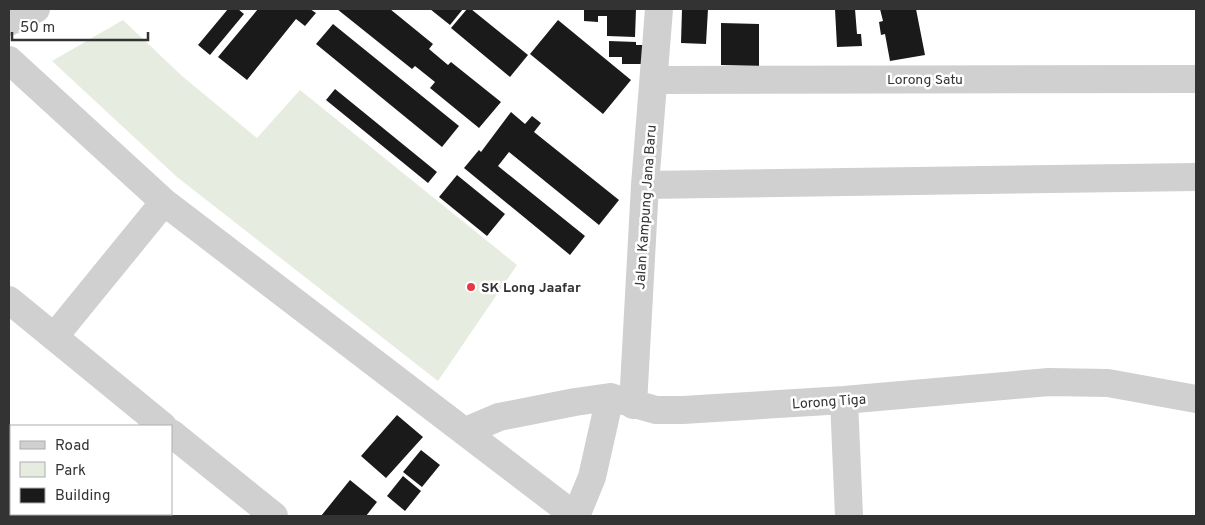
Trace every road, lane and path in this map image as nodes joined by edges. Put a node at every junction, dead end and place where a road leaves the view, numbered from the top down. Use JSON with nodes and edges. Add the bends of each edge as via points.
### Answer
{"nodes":[{"id":1,"x":36,"y":9,"type":"edge"},
{"id":2,"x":659,"y":9,"type":"edge"},
{"id":3,"x":9,"y":22,"type":"edge"},
{"id":4,"x":9,"y":60,"type":"edge"},
{"id":5,"x":1196,"y":78,"type":"edge"},
{"id":6,"x":654,"y":80,"type":"junction"},
{"id":7,"x":1196,"y":177,"type":"edge"},
{"id":8,"x":645,"y":185,"type":"junction"},
{"id":9,"x":164,"y":202,"type":"junction"},
{"id":10,"x":9,"y":300,"type":"edge"},
{"id":11,"x":54,"y":337,"type":"junction"},
{"id":12,"x":1196,"y":399,"type":"edge"},
{"id":13,"x":844,"y":400,"type":"junction"},
{"id":14,"x":621,"y":401,"type":"junction"},
{"id":15,"x":162,"y":425,"type":"edge"},
{"id":16,"x":466,"y":431,"type":"junction"},
{"id":17,"x":172,"y":434,"type":"edge"},
{"id":18,"x":274,"y":516,"type":"edge"},
{"id":19,"x":575,"y":516,"type":"edge"},
{"id":20,"x":849,"y":516,"type":"edge"}],
"edges":[{"from":1,"to":3,"type":"street"},
{"from":2,"to":6,"type":"street","name":"Jalan Kampung Jana Baru"},
{"from":4,"to":9,"type":"street"},
{"from":5,"to":6,"type":"street","name":"Lorong Satu"},
{"from":6,"to":8,"type":"street","name":"Jalan Kampung Jana Baru"},
{"from":7,"to":8,"type":"street"},
{"from":8,"to":14,"type":"street","name":"Jalan Kampung Jana Baru"},
{"from":9,"to":11,"type":"street"},
{"from":9,"to":16,"type":"street"},
{"from":10,"to":11,"type":"street"},
{"from":11,"to":15,"type":"street"},
{"from":12,"to":13,"type":"street","name":"Lorong Tiga","via":[[1108,383],[1049,382]]},
{"from":13,"to":14,"type":"street","name":"Lorong Tiga","via":[[683,410],[656,410]]},
{"from":13,"to":20,"type":"street"},
{"from":14,"to":16,"type":"street","name":"Lorong Tiga","via":[[575,402],[499,417]]},
{"from":14,"to":19,"type":"street","name":"Jalan Kampung Jana Baru"},
{"from":16,"to":19,"type":"street"},
{"from":17,"to":18,"type":"street"}]}
